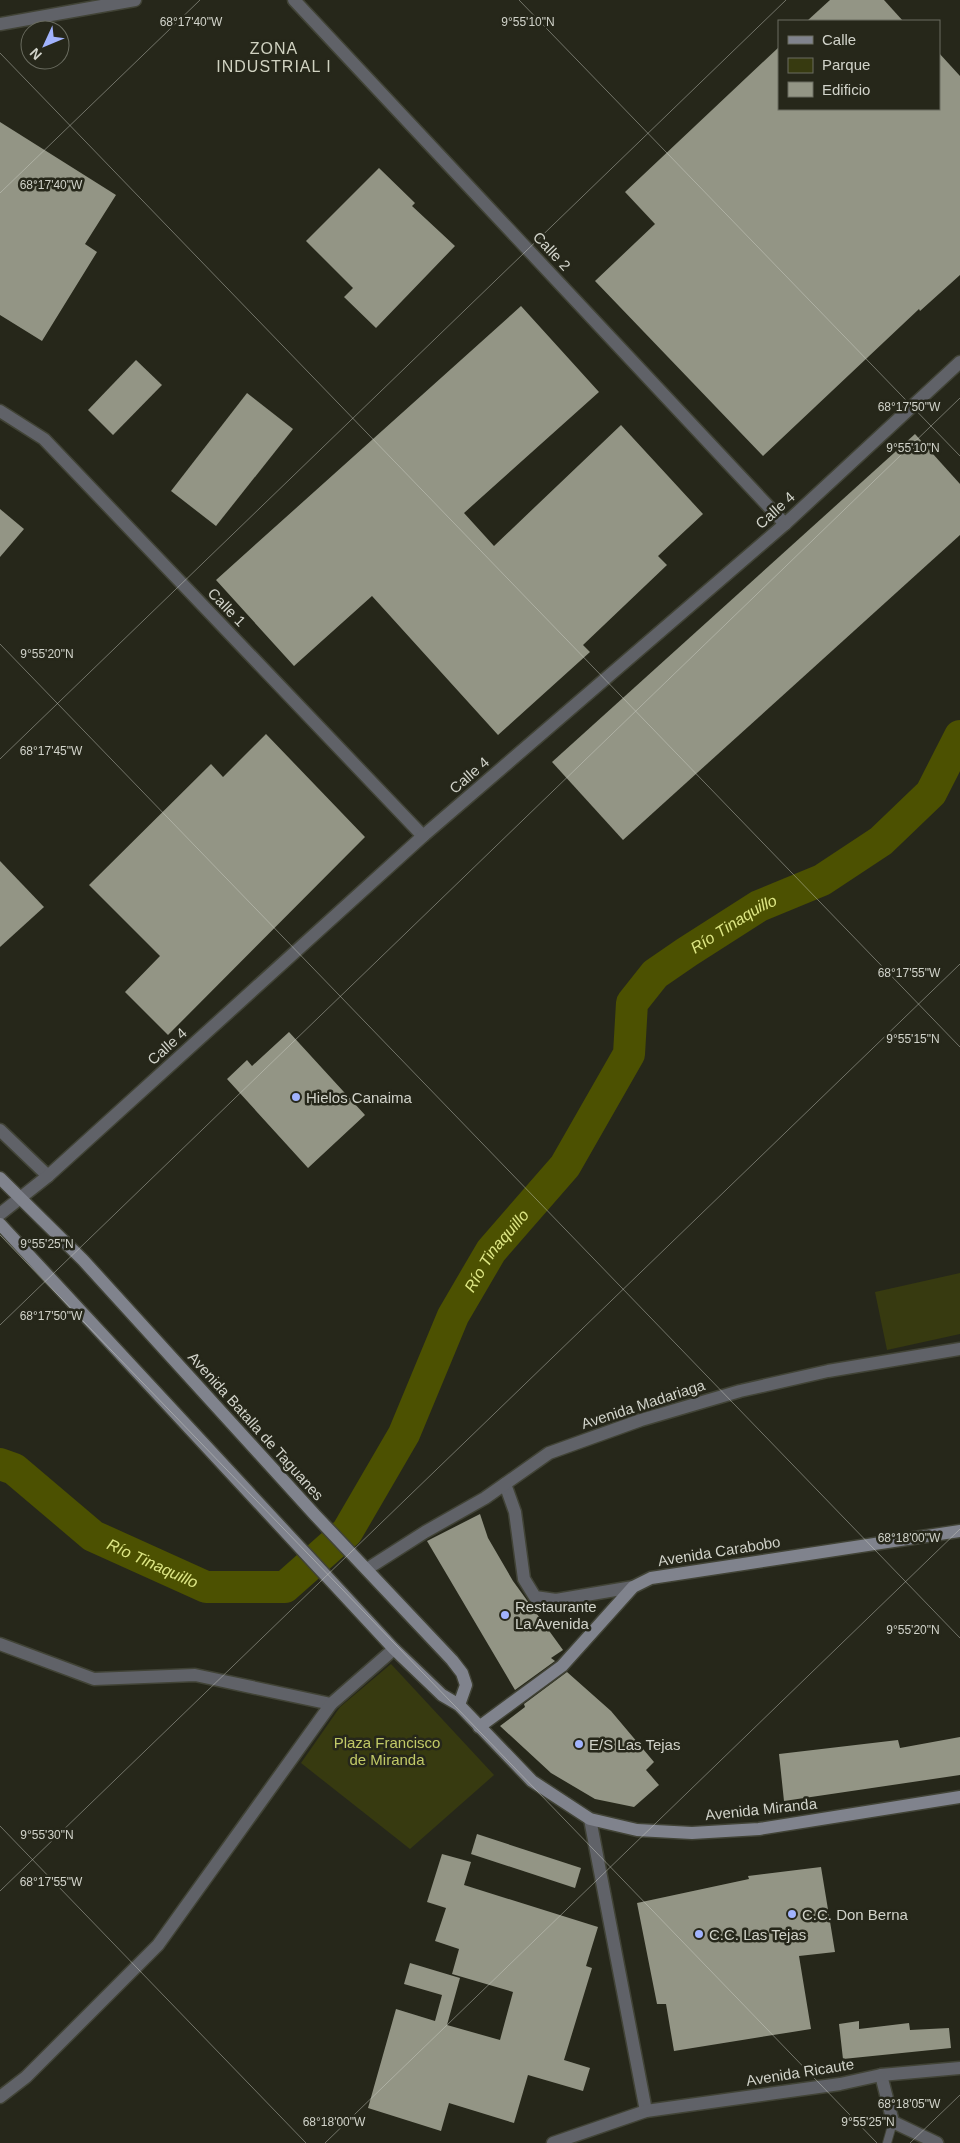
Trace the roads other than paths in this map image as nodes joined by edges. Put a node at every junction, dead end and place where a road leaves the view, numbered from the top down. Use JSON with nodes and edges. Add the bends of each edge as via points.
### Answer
{"nodes":[{"id":1,"x":135,"y":0,"type":"edge"},
{"id":2,"x":294,"y":0,"type":"edge"},
{"id":3,"x":0,"y":24,"type":"edge"},
{"id":4,"x":960,"y":362,"type":"edge"},
{"id":5,"x":0,"y":411,"type":"edge"},
{"id":6,"x":785,"y":524,"type":"junction"},
{"id":7,"x":423,"y":836,"type":"junction"},
{"id":8,"x":0,"y":1130,"type":"edge"},
{"id":9,"x":48,"y":1176,"type":"junction"},
{"id":10,"x":0,"y":1178,"type":"edge"},
{"id":11,"x":21,"y":1197,"type":"junction"},
{"id":12,"x":0,"y":1214,"type":"edge"},
{"id":13,"x":0,"y":1224,"type":"edge"},
{"id":14,"x":960,"y":1349,"type":"edge"},
{"id":15,"x":505,"y":1484,"type":"junction"},
{"id":16,"x":960,"y":1531,"type":"edge"},
{"id":17,"x":367,"y":1569,"type":"junction"},
{"id":18,"x":634,"y":1587,"type":"junction"},
{"id":19,"x":0,"y":1644,"type":"edge"},
{"id":20,"x":394,"y":1649,"type":"junction"},
{"id":21,"x":331,"y":1704,"type":"junction"},
{"id":22,"x":459,"y":1705,"type":"junction"},
{"id":23,"x":479,"y":1727,"type":"junction"},
{"id":24,"x":960,"y":1797,"type":"edge"},
{"id":25,"x":590,"y":1819,"type":"junction"},
{"id":26,"x":960,"y":2068,"type":"edge"},
{"id":27,"x":881,"y":2075,"type":"junction"},
{"id":28,"x":0,"y":2097,"type":"edge"},
{"id":29,"x":646,"y":2111,"type":"junction"},
{"id":30,"x":893,"y":2122,"type":"junction"},
{"id":31,"x":553,"y":2143,"type":"edge"},
{"id":32,"x":887,"y":2143,"type":"edge"},
{"id":33,"x":937,"y":2143,"type":"edge"}],
"edges":[{"from":1,"to":3,"type":"street"},
{"from":2,"to":6,"type":"street","name":"Calle 2"},
{"from":4,"to":6,"type":"street","name":"Calle 4"},
{"from":5,"to":7,"type":"street","name":"Calle 1","via":[[44,439]]},
{"from":6,"to":7,"type":"street","name":"Calle 4"},
{"from":7,"to":9,"type":"street","name":"Calle 4"},
{"from":8,"to":9,"type":"street"},
{"from":9,"to":11,"type":"street","name":"Calle 4"},
{"from":10,"to":11,"type":"street","name":"Avenida Batalla de Taguanes"},
{"from":11,"to":12,"type":"street","name":"Calle 4"},
{"from":11,"to":17,"type":"street","name":"Avenida Batalla de Taguanes","via":[[90,1267]]},
{"from":13,"to":20,"type":"street"},
{"from":14,"to":15,"type":"street","name":"Avenida Madariaga","via":[[828,1371],[731,1393],[641,1420],[549,1453]]},
{"from":15,"to":17,"type":"street","name":"Avenida Madariaga"},
{"from":15,"to":18,"type":"street","via":[[515,1512],[524,1579],[535,1596],[556,1600]]},
{"from":16,"to":18,"type":"street","name":"Avenida Carabobo","via":[[651,1578]]},
{"from":17,"to":22,"type":"street","name":"Avenida Batalla de Taguanes","via":[[462,1673],[466,1685]]},
{"from":18,"to":23,"type":"street","name":"Avenida Carabobo","via":[[562,1666]]},
{"from":19,"to":21,"type":"street","via":[[94,1679],[195,1675]]},
{"from":20,"to":21,"type":"street"},
{"from":20,"to":22,"type":"street","via":[[442,1695]]},
{"from":21,"to":28,"type":"street","via":[[158,1945],[26,2077]]},
{"from":22,"to":23,"type":"street"},
{"from":23,"to":25,"type":"street","name":"Avenida Miranda","via":[[532,1781]]},
{"from":24,"to":25,"type":"street","name":"Avenida Miranda","via":[[750,1830],[692,1833],[646,1830]]},
{"from":25,"to":29,"type":"street"},
{"from":26,"to":27,"type":"street","name":"Avenida Ricaute"},
{"from":27,"to":29,"type":"street","name":"Avenida Ricaute","via":[[840,2084]]},
{"from":27,"to":30,"type":"street"},
{"from":29,"to":31,"type":"street","name":"Avenida Ricaute"},
{"from":30,"to":32,"type":"lane"},
{"from":30,"to":33,"type":"street"}]}
